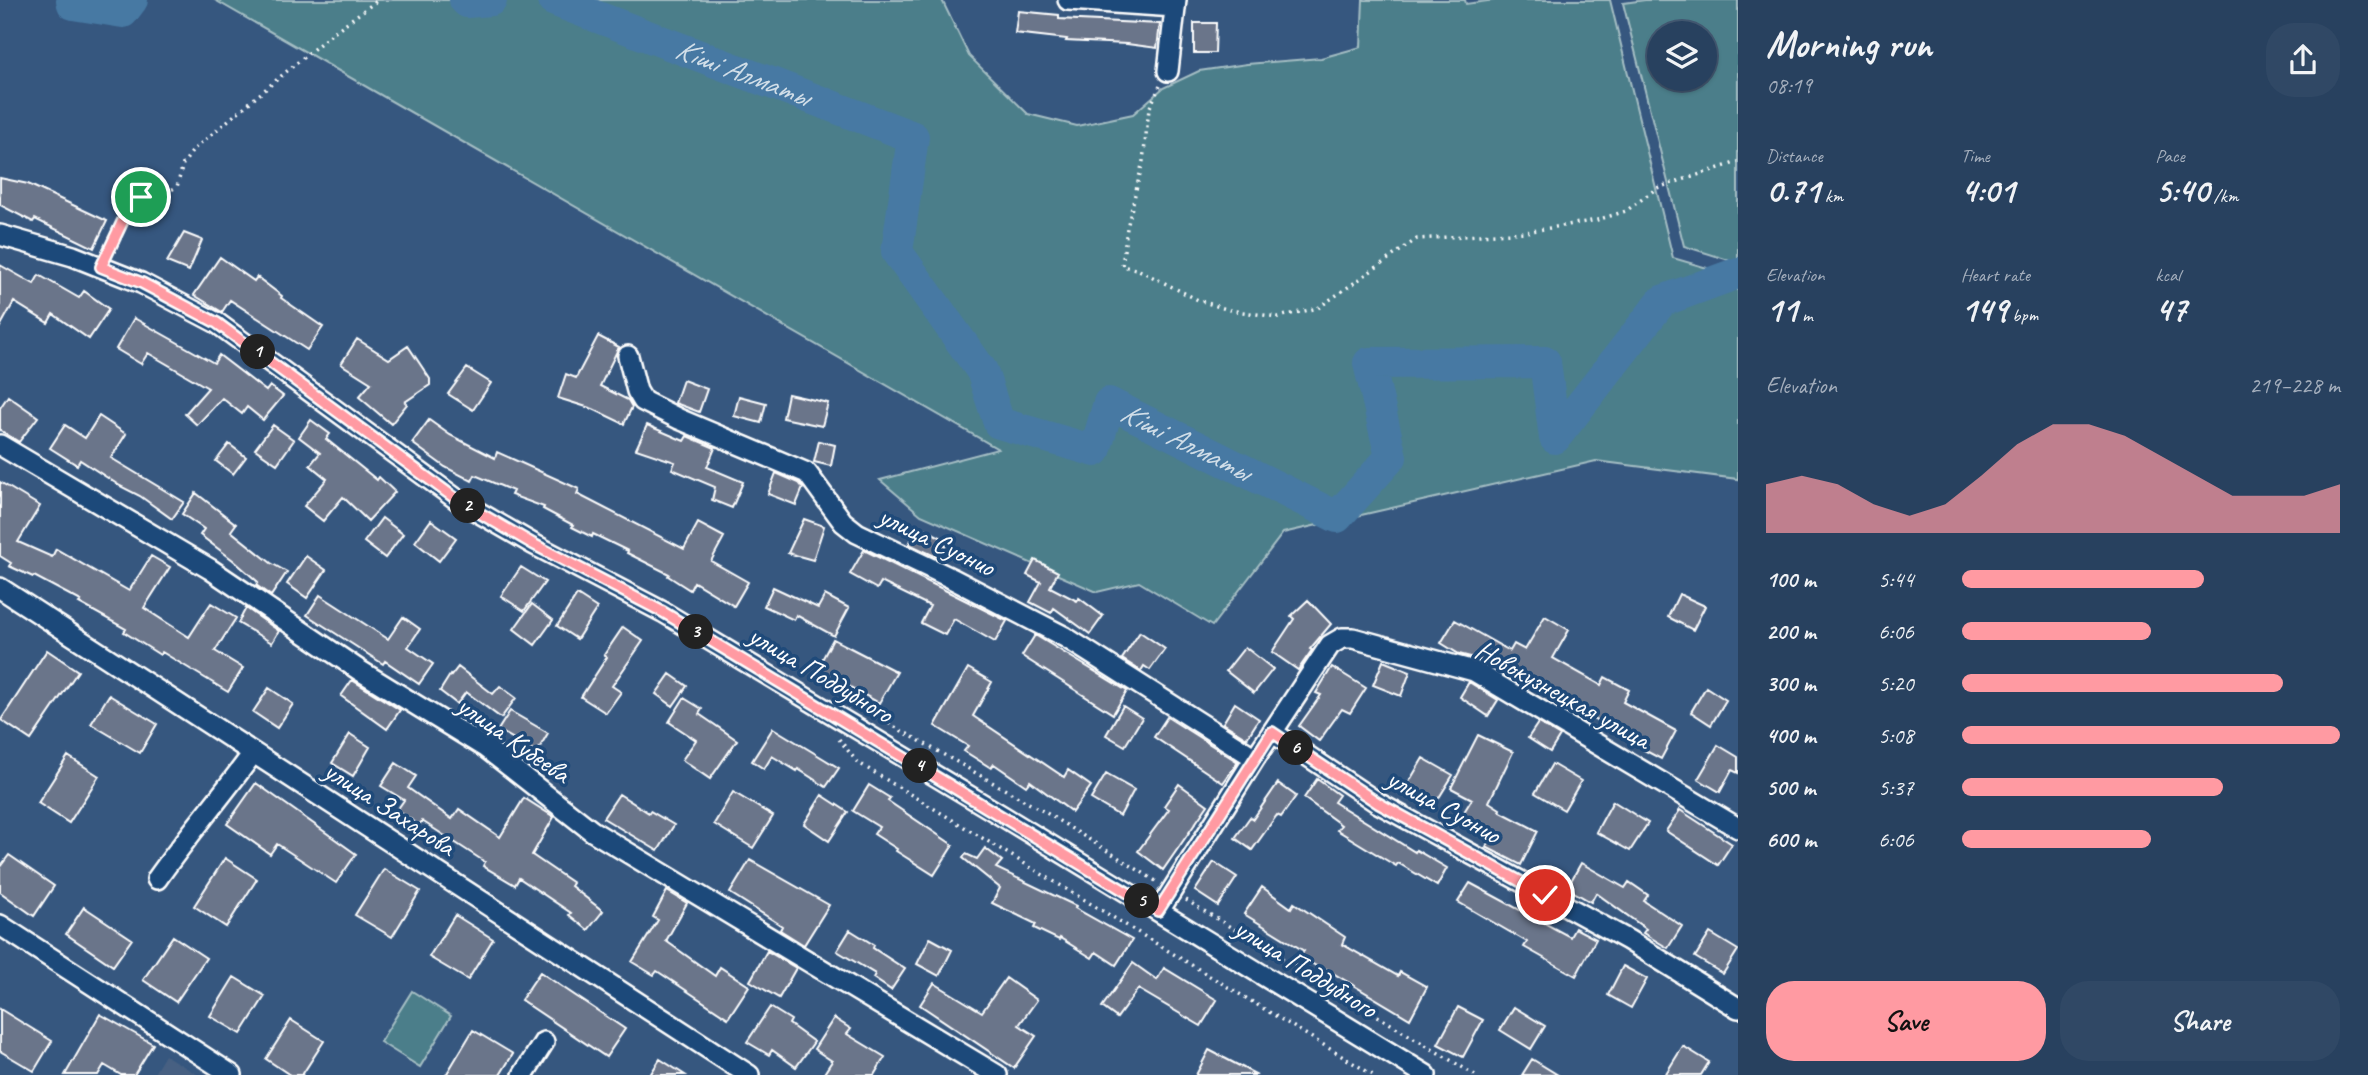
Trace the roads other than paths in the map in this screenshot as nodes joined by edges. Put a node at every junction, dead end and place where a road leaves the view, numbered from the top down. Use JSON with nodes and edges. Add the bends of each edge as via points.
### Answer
{"nodes":[{"id":1,"x":1068,"y":0,"type":"edge"},
{"id":2,"x":1176,"y":4,"type":"edge"},
{"id":3,"x":1168,"y":71,"type":"road end"},
{"id":4,"x":0,"y":234,"type":"edge"},
{"id":5,"x":628,"y":356,"type":"dead end"},
{"id":6,"x":0,"y":445,"type":"edge"},
{"id":7,"x":0,"y":589,"type":"edge"},
{"id":8,"x":1272,"y":732,"type":"junction"},
{"id":9,"x":253,"y":753,"type":"junction"},
{"id":10,"x":1255,"y":758,"type":"junction"},
{"id":11,"x":1738,"y":828,"type":"edge"},
{"id":12,"x":157,"y":879,"type":"dead end"},
{"id":13,"x":1158,"y":911,"type":"junction"},
{"id":14,"x":0,"y":925,"type":"edge"},
{"id":15,"x":1738,"y":1008,"type":"edge"},
{"id":16,"x":544,"y":1042,"type":"dead end"},
{"id":17,"x":232,"y":1075,"type":"edge"},
{"id":18,"x":523,"y":1075,"type":"edge"},
{"id":19,"x":749,"y":1075,"type":"edge"},
{"id":20,"x":997,"y":1075,"type":"edge"},
{"id":21,"x":1426,"y":1075,"type":"edge"}],
"edges":[{"from":1,"to":2,"type":"street"},
{"from":2,"to":3,"type":"street"},
{"from":4,"to":13,"type":"street","name":"улица Поддубного","via":[[142,283],[217,323],[459,501],[663,612]]},
{"from":5,"to":10,"type":"street","name":"улица Суонио","via":[[643,401],[807,473],[843,522],[857,533],[1065,637]]},
{"from":6,"to":20,"type":"street","name":"улица Кубеева","via":[[210,569],[359,670],[486,748],[592,831]]},
{"from":7,"to":9,"type":"street","name":"улица Захарова"},
{"from":8,"to":10,"type":"street","name":"Новокузнецкая улица"},
{"from":8,"to":11,"type":"street","name":"Новокузнецкая улица","via":[[1330,645],[1353,638],[1474,671]]},
{"from":8,"to":15,"type":"street","name":"улица Суонио","via":[[1378,803],[1628,940]]},
{"from":9,"to":12,"type":"street"},
{"from":9,"to":19,"type":"street","name":"улица Захарова"},
{"from":10,"to":13,"type":"street","name":"Новокузнецкая улица"},
{"from":13,"to":21,"type":"street","name":"улица Поддубного"},
{"from":14,"to":17,"type":"street"},
{"from":16,"to":18,"type":"street"}]}
